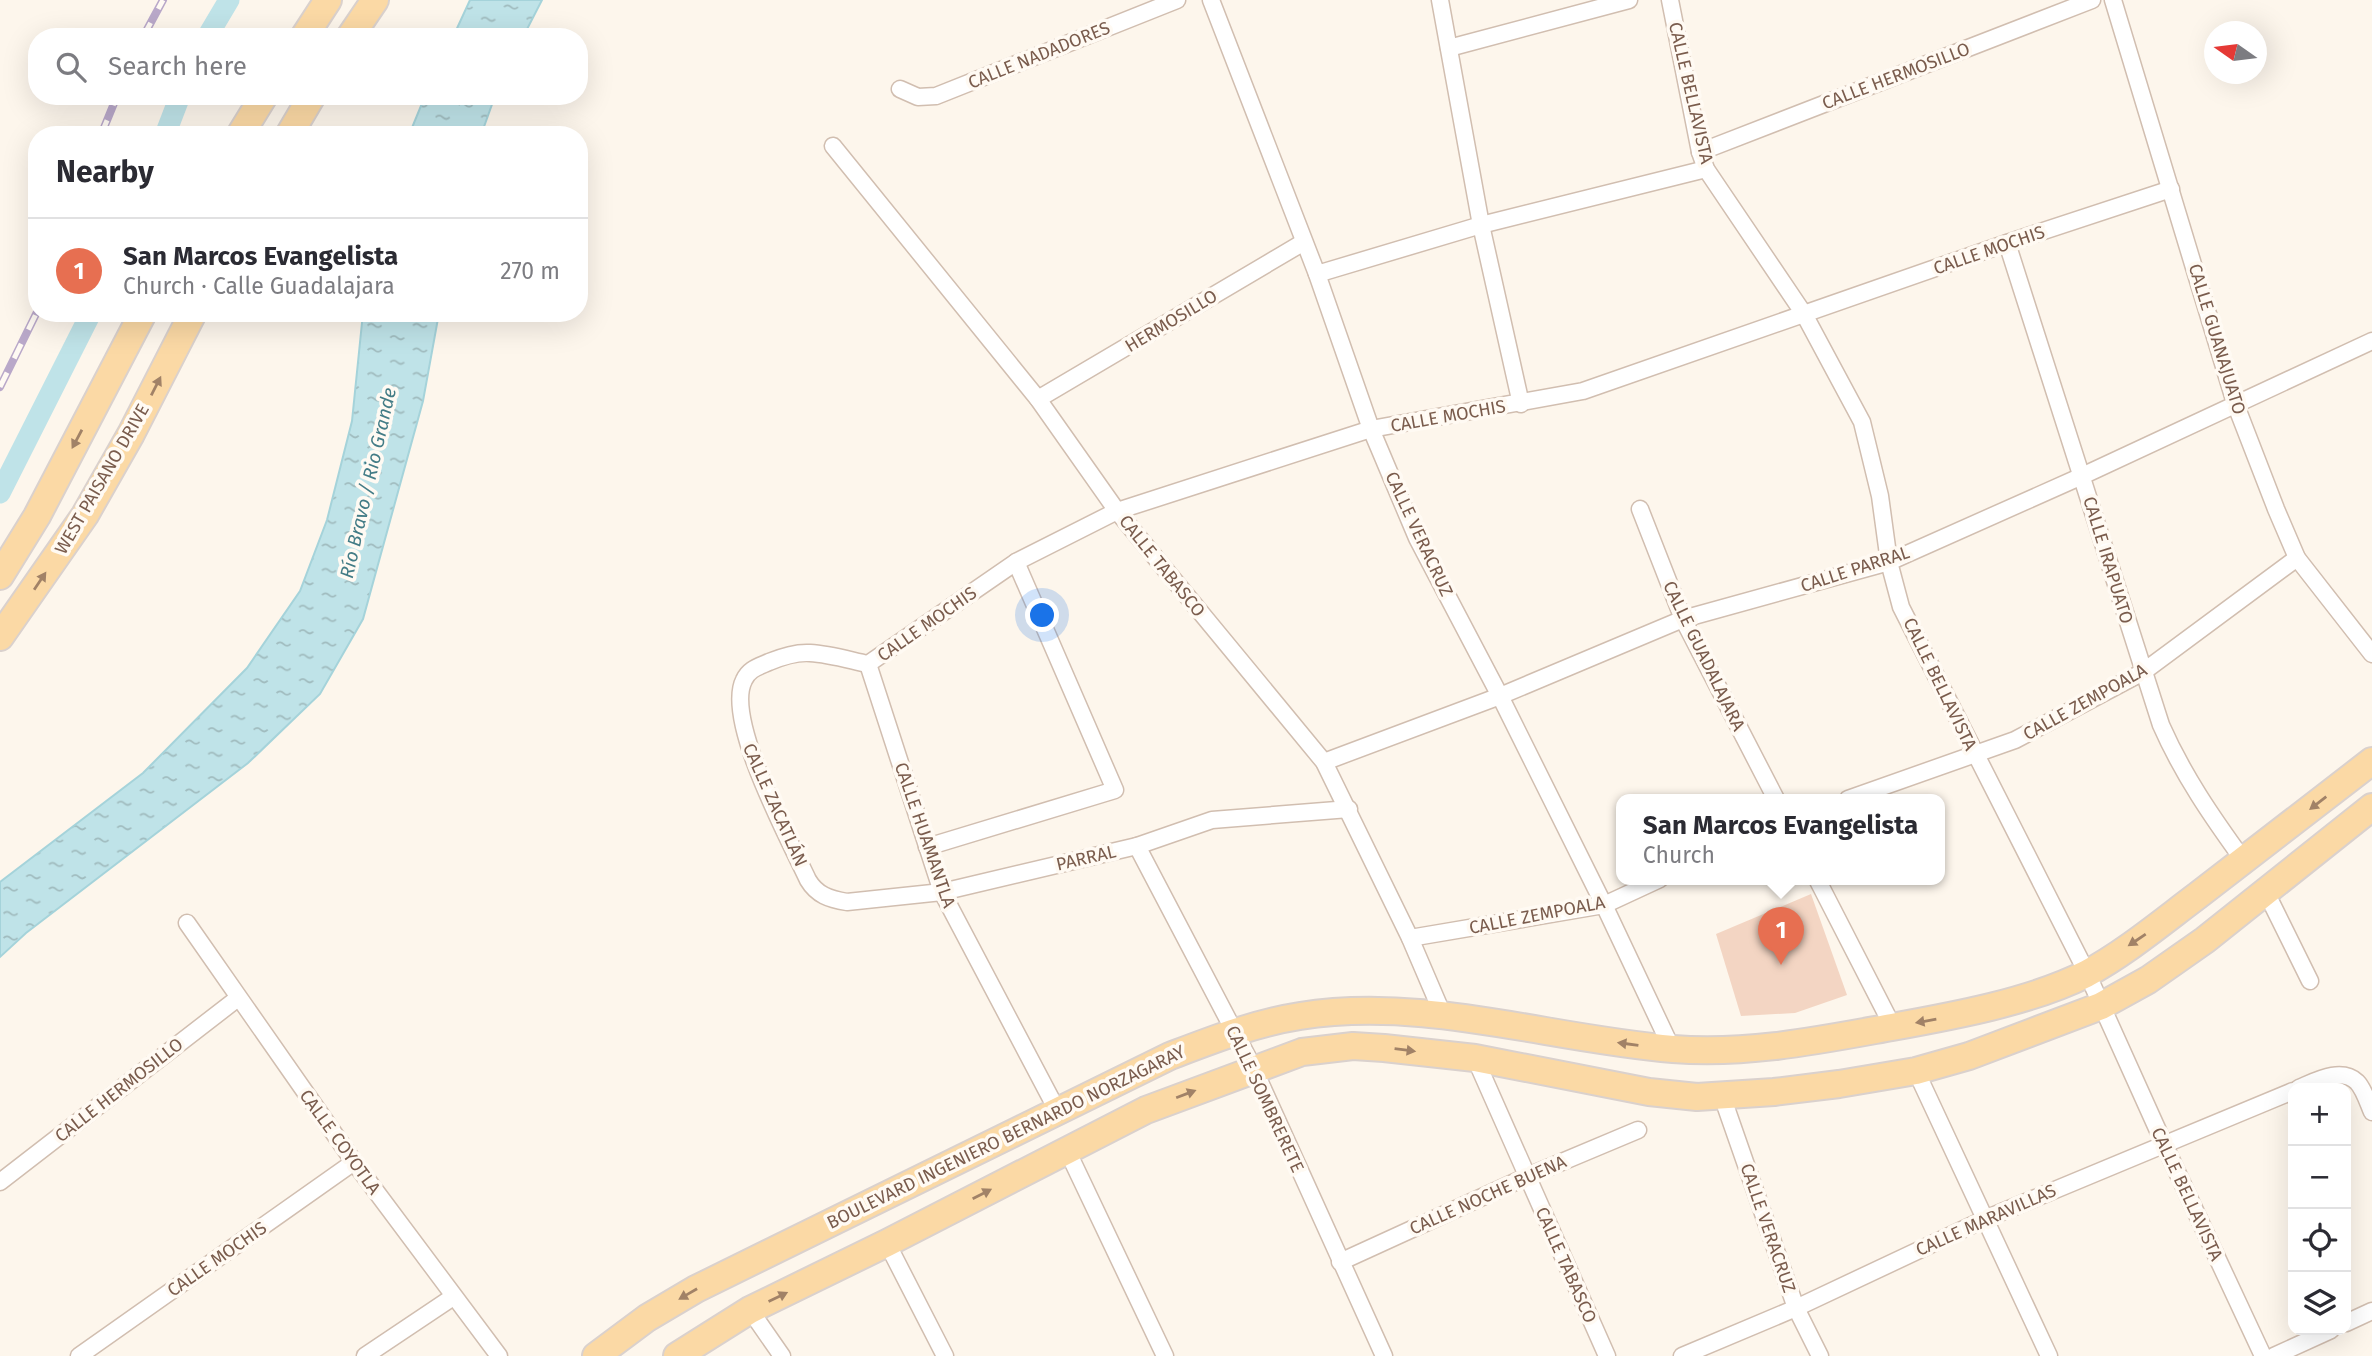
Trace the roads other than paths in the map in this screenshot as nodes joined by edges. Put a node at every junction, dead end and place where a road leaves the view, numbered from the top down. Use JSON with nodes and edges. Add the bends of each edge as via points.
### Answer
{"nodes":[{"id":1,"x":328,"y":0,"type":"edge"},
{"id":2,"x":375,"y":0,"type":"edge"},
{"id":3,"x":1177,"y":0,"type":"edge"},
{"id":4,"x":1211,"y":0,"type":"edge"},
{"id":5,"x":1440,"y":0,"type":"edge"},
{"id":6,"x":1629,"y":0,"type":"edge"},
{"id":7,"x":1671,"y":0,"type":"edge"},
{"id":8,"x":2092,"y":0,"type":"edge"},
{"id":9,"x":2113,"y":0,"type":"edge"},
{"id":10,"x":310,"y":28,"type":"edge"},
{"id":11,"x":356,"y":28,"type":"edge"},
{"id":12,"x":1449,"y":48,"type":"junction"},
{"id":13,"x":900,"y":89,"type":"dead end"},
{"id":14,"x":258,"y":105,"type":"edge"},
{"id":15,"x":307,"y":105,"type":"edge"},
{"id":16,"x":246,"y":126,"type":"edge"},
{"id":17,"x":294,"y":126,"type":"edge"},
{"id":18,"x":832,"y":146,"type":"dead end"},
{"id":19,"x":1700,"y":152,"type":"junction"},
{"id":20,"x":1706,"y":169,"type":"junction"},
{"id":21,"x":2171,"y":189,"type":"junction"},
{"id":22,"x":1482,"y":225,"type":"junction"},
{"id":23,"x":1304,"y":242,"type":"junction"},
{"id":24,"x":2007,"y":243,"type":"junction"},
{"id":25,"x":1317,"y":274,"type":"junction"},
{"id":26,"x":1804,"y":314,"type":"junction"},
{"id":27,"x":138,"y":322,"type":"edge"},
{"id":28,"x":188,"y":322,"type":"edge"},
{"id":29,"x":2372,"y":341,"type":"edge"},
{"id":30,"x":1038,"y":399,"type":"junction"},
{"id":31,"x":2235,"y":403,"type":"junction"},
{"id":32,"x":1521,"y":404,"type":"junction"},
{"id":33,"x":1371,"y":429,"type":"junction"},
{"id":34,"x":2082,"y":476,"type":"junction"},
{"id":35,"x":1640,"y":509,"type":"dead end"},
{"id":36,"x":1117,"y":511,"type":"junction"},
{"id":37,"x":2297,"y":558,"type":"junction"},
{"id":38,"x":1016,"y":562,"type":"junction"},
{"id":39,"x":1889,"y":562,"type":"junction"},
{"id":40,"x":0,"y":576,"type":"edge"},
{"id":41,"x":1683,"y":619,"type":"junction"},
{"id":42,"x":0,"y":637,"type":"edge"},
{"id":43,"x":2372,"y":654,"type":"edge"},
{"id":44,"x":868,"y":664,"type":"junction"},
{"id":45,"x":751,"y":669,"type":"joint"},
{"id":46,"x":2143,"y":672,"type":"junction"},
{"id":47,"x":1500,"y":696,"type":"junction"},
{"id":48,"x":1975,"y":755,"type":"junction"},
{"id":49,"x":2372,"y":761,"type":"edge"},
{"id":50,"x":1324,"y":762,"type":"junction"},
{"id":51,"x":1773,"y":794,"type":"edge"},
{"id":52,"x":1862,"y":794,"type":"edge"},
{"id":53,"x":2372,"y":807,"type":"edge"},
{"id":54,"x":1349,"y":809,"type":"junction"},
{"id":55,"x":1137,"y":846,"type":"junction"},
{"id":56,"x":927,"y":847,"type":"junction"},
{"id":57,"x":2244,"y":861,"type":"junction"},
{"id":58,"x":1647,"y":885,"type":"edge"},
{"id":59,"x":1820,"y":885,"type":"edge"},
{"id":60,"x":942,"y":892,"type":"junction"},
{"id":61,"x":2266,"y":892,"type":"junction"},
{"id":62,"x":822,"y":896,"type":"joint"},
{"id":63,"x":1604,"y":905,"type":"junction"},
{"id":64,"x":187,"y":923,"type":"dead end"},
{"id":65,"x":1410,"y":938,"type":"junction"},
{"id":66,"x":2087,"y":973,"type":"junction"},
{"id":67,"x":2309,"y":981,"type":"dead end"},
{"id":68,"x":238,"y":998,"type":"junction"},
{"id":69,"x":2101,"y":1006,"type":"junction"},
{"id":70,"x":1443,"y":1016,"type":"junction"},
{"id":71,"x":1893,"y":1027,"type":"junction"},
{"id":72,"x":1235,"y":1032,"type":"junction"},
{"id":73,"x":1672,"y":1049,"type":"junction"},
{"id":74,"x":1475,"y":1058,"type":"junction"},
{"id":75,"x":1254,"y":1069,"type":"junction"},
{"id":76,"x":1916,"y":1071,"type":"junction"},
{"id":77,"x":2311,"y":1083,"type":"edge"},
{"id":78,"x":2288,"y":1093,"type":"edge"},
{"id":79,"x":1722,"y":1096,"type":"junction"},
{"id":80,"x":1057,"y":1110,"type":"junction"},
{"id":81,"x":2372,"y":1112,"type":"edge"},
{"id":82,"x":1638,"y":1130,"type":"dead end"},
{"id":83,"x":2164,"y":1144,"type":"junction"},
{"id":84,"x":1067,"y":1150,"type":"junction"},
{"id":85,"x":354,"y":1162,"type":"junction"},
{"id":86,"x":1525,"y":1177,"type":"junction"},
{"id":87,"x":0,"y":1182,"type":"edge"},
{"id":88,"x":1984,"y":1219,"type":"junction"},
{"id":89,"x":887,"y":1243,"type":"junction"},
{"id":90,"x":1340,"y":1262,"type":"junction"},
{"id":91,"x":453,"y":1297,"type":"junction"},
{"id":92,"x":1796,"y":1308,"type":"junction"},
{"id":93,"x":750,"y":1310,"type":"junction"},
{"id":94,"x":2372,"y":1311,"type":"edge"},
{"id":95,"x":2351,"y":1321,"type":"edge"},
{"id":96,"x":2320,"y":1335,"type":"edge"},
{"id":97,"x":79,"y":1356,"type":"edge"},
{"id":98,"x":365,"y":1356,"type":"edge"},
{"id":99,"x":499,"y":1356,"type":"edge"},
{"id":100,"x":596,"y":1356,"type":"edge"},
{"id":101,"x":677,"y":1356,"type":"edge"},
{"id":102,"x":782,"y":1356,"type":"edge"},
{"id":103,"x":945,"y":1356,"type":"edge"},
{"id":104,"x":1165,"y":1356,"type":"edge"},
{"id":105,"x":1384,"y":1356,"type":"edge"},
{"id":106,"x":1607,"y":1356,"type":"edge"},
{"id":107,"x":1682,"y":1356,"type":"edge"},
{"id":108,"x":1820,"y":1356,"type":"edge"},
{"id":109,"x":2049,"y":1356,"type":"edge"},
{"id":110,"x":2263,"y":1356,"type":"edge"},
{"id":111,"x":2274,"y":1356,"type":"edge"}],
"edges":[{"from":1,"to":10,"type":"main road"},
{"from":2,"to":11,"type":"main road"},
{"from":3,"to":13,"type":"street","name":"CALLE NADADORES","via":[[936,96],[918,97]]},
{"from":4,"to":23,"type":"street","name":"CALLE VERACRUZ"},
{"from":5,"to":12,"type":"street"},
{"from":6,"to":12,"type":"street"},
{"from":7,"to":19,"type":"street","name":"CALLE BELLAVISTA"},
{"from":8,"to":19,"type":"street","name":"CALLE HERMOSILLO"},
{"from":9,"to":21,"type":"street","name":"CALLE GUANAJUATO"},
{"from":12,"to":22,"type":"street"},
{"from":14,"to":16,"type":"main road"},
{"from":15,"to":17,"type":"main road"},
{"from":18,"to":30,"type":"street","name":"CALLE TABASCO"},
{"from":19,"to":20,"type":"street","name":"CALLE BELLAVISTA"},
{"from":20,"to":22,"type":"street"},
{"from":20,"to":26,"type":"street","name":"CALLE BELLAVISTA"},
{"from":21,"to":24,"type":"street","name":"CALLE MOCHIS"},
{"from":21,"to":31,"type":"street","name":"CALLE GUANAJUATO"},
{"from":22,"to":25,"type":"street"},
{"from":22,"to":32,"type":"street"},
{"from":23,"to":25,"type":"street","name":"CALLE VERACRUZ"},
{"from":23,"to":30,"type":"street","name":"HERMOSILLO"},
{"from":24,"to":26,"type":"street","name":"CALLE MOCHIS"},
{"from":24,"to":34,"type":"street","name":"CALLE IRAPUATO"},
{"from":25,"to":33,"type":"street","name":"CALLE VERACRUZ"},
{"from":26,"to":32,"type":"street","name":"CALLE MOCHIS","via":[[1583,391]]},
{"from":26,"to":39,"type":"street","name":"CALLE BELLAVISTA","via":[[1862,422],[1880,496]]},
{"from":27,"to":40,"type":"main road","one_way":true,"via":[[37,516]]},
{"from":42,"to":28,"type":"main road","name":"WEST PAISANO DRIVE","one_way":true,"via":[[85,515]]},
{"from":29,"to":31,"type":"street","name":"CALLE PARRAL"},
{"from":30,"to":36,"type":"street","name":"CALLE TABASCO"},
{"from":31,"to":34,"type":"street","name":"CALLE PARRAL"},
{"from":31,"to":37,"type":"street","name":"CALLE GUANAJUATO"},
{"from":32,"to":33,"type":"street","name":"CALLE MOCHIS"},
{"from":33,"to":36,"type":"street","name":"CALLE MOCHIS"},
{"from":33,"to":47,"type":"street","name":"CALLE VERACRUZ","via":[[1417,538]]},
{"from":34,"to":39,"type":"street","name":"CALLE PARRAL"},
{"from":34,"to":46,"type":"street","name":"CALLE IRAPUATO"},
{"from":35,"to":41,"type":"street","name":"CALLE GUADALAJARA"},
{"from":36,"to":38,"type":"street","name":"CALLE MOCHIS"},
{"from":36,"to":50,"type":"street","name":"CALLE TABASCO"},
{"from":37,"to":43,"type":"street","name":"CALLE GUANAJUATO"},
{"from":37,"to":46,"type":"street","name":"CALLE ZEMPOALA"},
{"from":38,"to":44,"type":"street","name":"CALLE MOCHIS"},
{"from":38,"to":56,"type":"street","via":[[1115,790]]},
{"from":39,"to":41,"type":"street","name":"CALLE PARRAL"},
{"from":39,"to":48,"type":"street","name":"CALLE BELLAVISTA","via":[[1901,607]]},
{"from":41,"to":47,"type":"street","name":"CALLE PARRAL"},
{"from":41,"to":51,"type":"street","name":"CALLE GUADALAJARA"},
{"from":44,"to":45,"type":"street","name":"CALLE MOCHIS","via":[[800,653]]},
{"from":44,"to":56,"type":"street","name":"CALLE HUAMANTLA"},
{"from":45,"to":62,"type":"street","name":"CALLE ZACATLÁN","via":[[739,697],[746,742],[807,880]]},
{"from":46,"to":48,"type":"street","name":"CALLE ZEMPOALA","via":[[2015,740]]},
{"from":46,"to":57,"type":"street","name":"CALLE IRAPUATO","via":[[2177,760]]},
{"from":47,"to":50,"type":"street","name":"CALLE PARRAL"},
{"from":47,"to":63,"type":"street","name":"CALLE VERACRUZ"},
{"from":48,"to":52,"type":"street","name":"CALLE ZEMPOALA"},
{"from":48,"to":66,"type":"street","name":"CALLE BELLAVISTA"},
{"from":49,"to":57,"type":"main road","name":"BOULEVARD INGENIERO BERNARDO NORZAGARAY","one_way":true},
{"from":50,"to":54,"type":"street","name":"CALLE TABASCO"},
{"from":53,"to":61,"type":"main road","name":"BOULEVARD INGENIERO BERNARDO NORZAGARAY"},
{"from":54,"to":55,"type":"street","name":"PARRAL","via":[[1212,820]]},
{"from":54,"to":65,"type":"street","name":"CALLE TABASCO"},
{"from":55,"to":60,"type":"street","name":"PARRAL"},
{"from":55,"to":72,"type":"street","name":"CALLE SOMBRERETE"},
{"from":56,"to":60,"type":"street","name":"CALLE HUAMANTLA"},
{"from":57,"to":66,"type":"main road","name":"BOULEVARD INGENIERO BERNARDO NORZAGARAY","one_way":true},
{"from":58,"to":63,"type":"street","name":"CALLE ZEMPOALA"},
{"from":59,"to":71,"type":"street"},
{"from":60,"to":62,"type":"street","name":"PARRAL","via":[[847,902]]},
{"from":60,"to":80,"type":"street","name":"CALLE HUAMANTLA"},
{"from":61,"to":67,"type":"street"},
{"from":61,"to":69,"type":"main road","name":"BOULEVARD INGENIERO BERNARDO NORZAGARAY","via":[[2157,973]]},
{"from":63,"to":65,"type":"street","name":"CALLE ZEMPOALA"},
{"from":63,"to":73,"type":"street","name":"CALLE VERACRUZ"},
{"from":64,"to":68,"type":"street","name":"CALLE COYOTLA"},
{"from":65,"to":70,"type":"street","name":"CALLE TABASCO"},
{"from":66,"to":69,"type":"street","name":"CALLE BELLAVISTA"},
{"from":66,"to":71,"type":"main road","name":"BOULEVARD INGENIERO BERNARDO NORZAGARAY","one_way":true,"via":[[1981,1009]]},
{"from":68,"to":85,"type":"street","name":"CALLE COYOTLA"},
{"from":68,"to":87,"type":"street","name":"CALLE HERMOSILLO"},
{"from":69,"to":76,"type":"main road","name":"BOULEVARD INGENIERO BERNARDO NORZAGARAY"},
{"from":69,"to":83,"type":"street","name":"CALLE BELLAVISTA"},
{"from":70,"to":72,"type":"main road","name":"BOULEVARD INGENIERO BERNARDO NORZAGARAY","via":[[1337,1012],[1298,1016]]},
{"from":73,"to":70,"type":"main road","name":"BOULEVARD INGENIERO BERNARDO NORZAGARAY","one_way":true},
{"from":71,"to":73,"type":"main road","name":"BOULEVARD INGENIERO BERNARDO NORZAGARAY","via":[[1733,1051]]},
{"from":72,"to":75,"type":"street","name":"CALLE SOMBRERETE"},
{"from":72,"to":80,"type":"main road","name":"BOULEVARD INGENIERO BERNARDO NORZAGARAY","via":[[1170,1056]]},
{"from":75,"to":74,"type":"main road","name":"BOULEVARD INGENIERO BERNARDO NORZAGARAY","one_way":true,"via":[[1302,1052],[1353,1046]]},
{"from":74,"to":79,"type":"main road","name":"BOULEVARD INGENIERO BERNARDO NORZAGARAY","via":[[1649,1092]]},
{"from":74,"to":86,"type":"street","name":"CALLE TABASCO"},
{"from":84,"to":75,"type":"main road","name":"BOULEVARD INGENIERO BERNARDO NORZAGARAY","one_way":true,"via":[[1146,1110]]},
{"from":75,"to":90,"type":"street","name":"CALLE SOMBRERETE"},
{"from":76,"to":79,"type":"main road","name":"BOULEVARD INGENIERO BERNARDO NORZAGARAY"},
{"from":76,"to":88,"type":"street"},
{"from":77,"to":81,"type":"street","via":[[2328,1076],[2350,1078],[2358,1083]]},
{"from":78,"to":83,"type":"street","name":"CALLE MARAVILLAS"},
{"from":79,"to":92,"type":"street","name":"CALLE VERACRUZ"},
{"from":80,"to":100,"type":"main road","name":"BOULEVARD INGENIERO BERNARDO NORZAGARAY","one_way":true,"via":[[696,1289]]},
{"from":82,"to":86,"type":"street","name":"CALLE NOCHE BUENA"},
{"from":83,"to":88,"type":"street","name":"CALLE MARAVILLAS"},
{"from":83,"to":110,"type":"street","name":"CALLE BELLAVISTA"},
{"from":89,"to":84,"type":"main road","name":"BOULEVARD INGENIERO BERNARDO NORZAGARAY","one_way":true},
{"from":84,"to":104,"type":"street"},
{"from":85,"to":91,"type":"street","name":"CALLE COYOTLA"},
{"from":85,"to":97,"type":"street","name":"CALLE MOCHIS"},
{"from":86,"to":90,"type":"street","name":"CALLE NOCHE BUENA"},
{"from":86,"to":106,"type":"street","name":"CALLE TABASCO"},
{"from":88,"to":92,"type":"street","name":"CALLE MARAVILLAS"},
{"from":88,"to":109,"type":"street"},
{"from":93,"to":89,"type":"main road","name":"BOULEVARD INGENIERO BERNARDO NORZAGARAY","one_way":true},
{"from":89,"to":103,"type":"street"},
{"from":90,"to":105,"type":"street","name":"CALLE SOMBRERETE"},
{"from":91,"to":98,"type":"street"},
{"from":91,"to":99,"type":"street","name":"CALLE COYOTLA"},
{"from":92,"to":107,"type":"street","name":"CALLE MARAVILLAS"},
{"from":92,"to":108,"type":"street","name":"CALLE VERACRUZ"},
{"from":93,"to":101,"type":"main road","name":"BOULEVARD INGENIERO BERNARDO NORZAGARAY"},
{"from":93,"to":102,"type":"street"},
{"from":94,"to":95,"type":"street"},
{"from":96,"to":111,"type":"street"}]}
